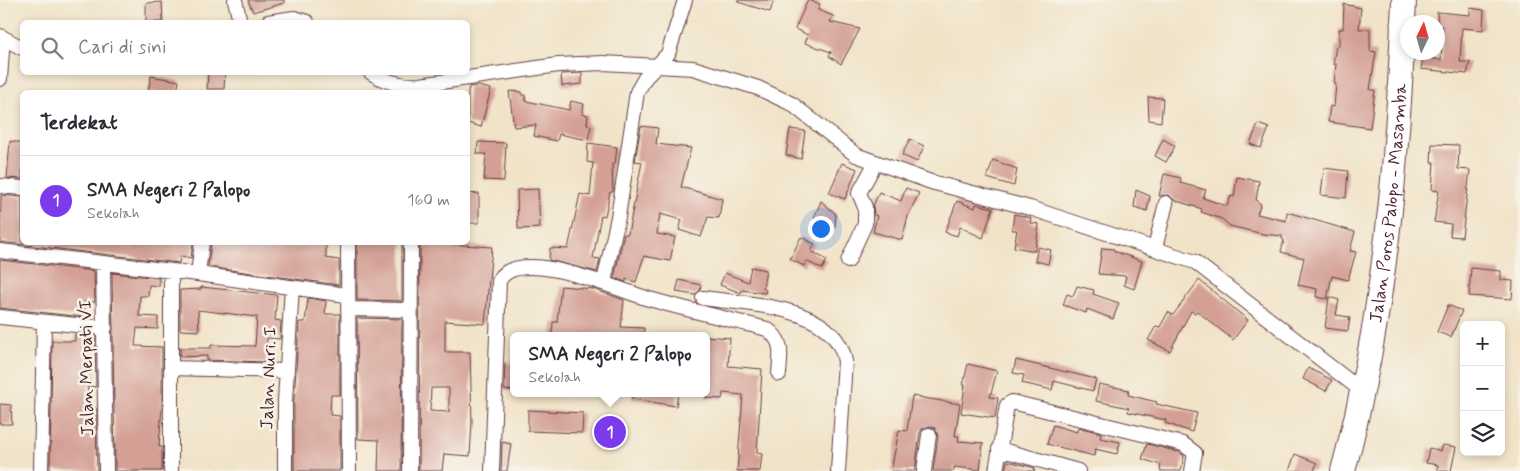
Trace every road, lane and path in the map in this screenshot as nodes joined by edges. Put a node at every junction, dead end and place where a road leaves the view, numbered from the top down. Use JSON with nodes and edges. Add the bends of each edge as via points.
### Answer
{"nodes":[{"id":1,"x":235,"y":0,"type":"edge"},
{"id":2,"x":685,"y":0,"type":"edge"},
{"id":3,"x":1404,"y":0,"type":"edge"},
{"id":4,"x":240,"y":20,"type":"edge"},
{"id":5,"x":281,"y":20,"type":"edge"},
{"id":6,"x":300,"y":20,"type":"edge"},
{"id":7,"x":2,"y":37,"type":"edge"},
{"id":8,"x":20,"y":47,"type":"edge"},
{"id":9,"x":658,"y":65,"type":"junction"},
{"id":10,"x":375,"y":75,"type":"edge"},
{"id":11,"x":0,"y":79,"type":"edge"},
{"id":12,"x":433,"y":88,"type":"edge"},
{"id":13,"x":876,"y":162,"type":"junction"},
{"id":14,"x":0,"y":186,"type":"edge"},
{"id":15,"x":20,"y":188,"type":"edge"},
{"id":16,"x":1166,"y":202,"type":"dead end"},
{"id":17,"x":202,"y":245,"type":"edge"},
{"id":18,"x":348,"y":245,"type":"edge"},
{"id":19,"x":411,"y":245,"type":"edge"},
{"id":20,"x":1155,"y":246,"type":"junction"},
{"id":21,"x":0,"y":251,"type":"edge"},
{"id":22,"x":848,"y":260,"type":"dead end"},
{"id":23,"x":103,"y":264,"type":"junction"},
{"id":24,"x":171,"y":273,"type":"junction"},
{"id":25,"x":198,"y":274,"type":"junction"},
{"id":26,"x":604,"y":282,"type":"junction"},
{"id":27,"x":292,"y":287,"type":"junction"},
{"id":28,"x":703,"y":298,"type":"dead end"},
{"id":29,"x":347,"y":302,"type":"junction"},
{"id":30,"x":410,"y":310,"type":"junction"},
{"id":31,"x":0,"y":317,"type":"edge"},
{"id":32,"x":44,"y":322,"type":"junction"},
{"id":33,"x":105,"y":328,"type":"junction"},
{"id":34,"x":170,"y":368,"type":"junction"},
{"id":35,"x":286,"y":371,"type":"junction"},
{"id":36,"x":779,"y":374,"type":"dead end"},
{"id":37,"x":1362,"y":391,"type":"junction"},
{"id":38,"x":930,"y":436,"type":"dead end"},
{"id":39,"x":999,"y":449,"type":"junction"},
{"id":40,"x":41,"y":471,"type":"edge"},
{"id":41,"x":106,"y":471,"type":"edge"},
{"id":42,"x":171,"y":471,"type":"edge"},
{"id":43,"x":285,"y":471,"type":"edge"},
{"id":44,"x":349,"y":471,"type":"edge"},
{"id":45,"x":410,"y":471,"type":"edge"},
{"id":46,"x":492,"y":471,"type":"edge"},
{"id":47,"x":838,"y":471,"type":"edge"},
{"id":48,"x":924,"y":471,"type":"edge"},
{"id":49,"x":996,"y":471,"type":"edge"},
{"id":50,"x":1078,"y":471,"type":"edge"},
{"id":51,"x":1192,"y":471,"type":"edge"},
{"id":52,"x":1343,"y":471,"type":"edge"}],
"edges":[{"from":1,"to":4,"type":"street"},
{"from":2,"to":9,"type":"street","via":[[668,54]]},
{"from":3,"to":37,"type":"highway","name":"Jalan Poros Palopo - Masamba","via":[[1396,153],[1371,354]]},
{"from":5,"to":6,"type":"street"},
{"from":7,"to":8,"type":"street"},
{"from":7,"to":11,"type":"street"},
{"from":9,"to":12,"type":"street","via":[[558,65]]},
{"from":9,"to":13,"type":"street","via":[[693,68],[758,88],[792,104],[856,155]]},
{"from":9,"to":26,"type":"street","via":[[637,92],[618,217]]},
{"from":10,"to":12,"type":"street","via":[[399,85]]},
{"from":13,"to":20,"type":"street","via":[[931,182]]},
{"from":13,"to":22,"type":"street","via":[[859,193],[865,208],[865,224]]},
{"from":14,"to":15,"type":"street"},
{"from":16,"to":20,"type":"street"},
{"from":17,"to":25,"type":"street"},
{"from":18,"to":29,"type":"street"},
{"from":19,"to":30,"type":"street"},
{"from":20,"to":37,"type":"street","via":[[1205,267]]},
{"from":21,"to":23,"type":"street"},
{"from":23,"to":24,"type":"street"},
{"from":23,"to":33,"type":"street","name":"Jalan Merpati VI"},
{"from":24,"to":25,"type":"street"},
{"from":24,"to":34,"type":"street"},
{"from":25,"to":27,"type":"street"},
{"from":26,"to":36,"type":"street","via":[[647,298],[767,329],[777,336],[781,349]]},
{"from":26,"to":46,"type":"street","via":[[534,267],[516,268],[502,275],[499,281]]},
{"from":27,"to":29,"type":"street"},
{"from":27,"to":35,"type":"street","name":"Jalan Nuri. I"},
{"from":28,"to":47,"type":"street","via":[[795,312],[819,323],[835,338],[843,350],[845,361]]},
{"from":29,"to":30,"type":"street"},
{"from":29,"to":44,"type":"street"},
{"from":30,"to":45,"type":"street"},
{"from":31,"to":32,"type":"street"},
{"from":32,"to":33,"type":"street"},
{"from":32,"to":40,"type":"street"},
{"from":33,"to":41,"type":"street","name":"Jalan Merpati VI"},
{"from":34,"to":35,"type":"street"},
{"from":34,"to":42,"type":"street"},
{"from":35,"to":43,"type":"street","name":"Jalan Nuri. I"},
{"from":37,"to":52,"type":"highway","name":"Jalan Poros Palopo - Masamba"},
{"from":38,"to":48,"type":"street"},
{"from":39,"to":49,"type":"street"},
{"from":39,"to":50,"type":"street"},
{"from":39,"to":51,"type":"street","via":[[1007,405],[1016,403],[1183,444],[1195,452]]}]}
